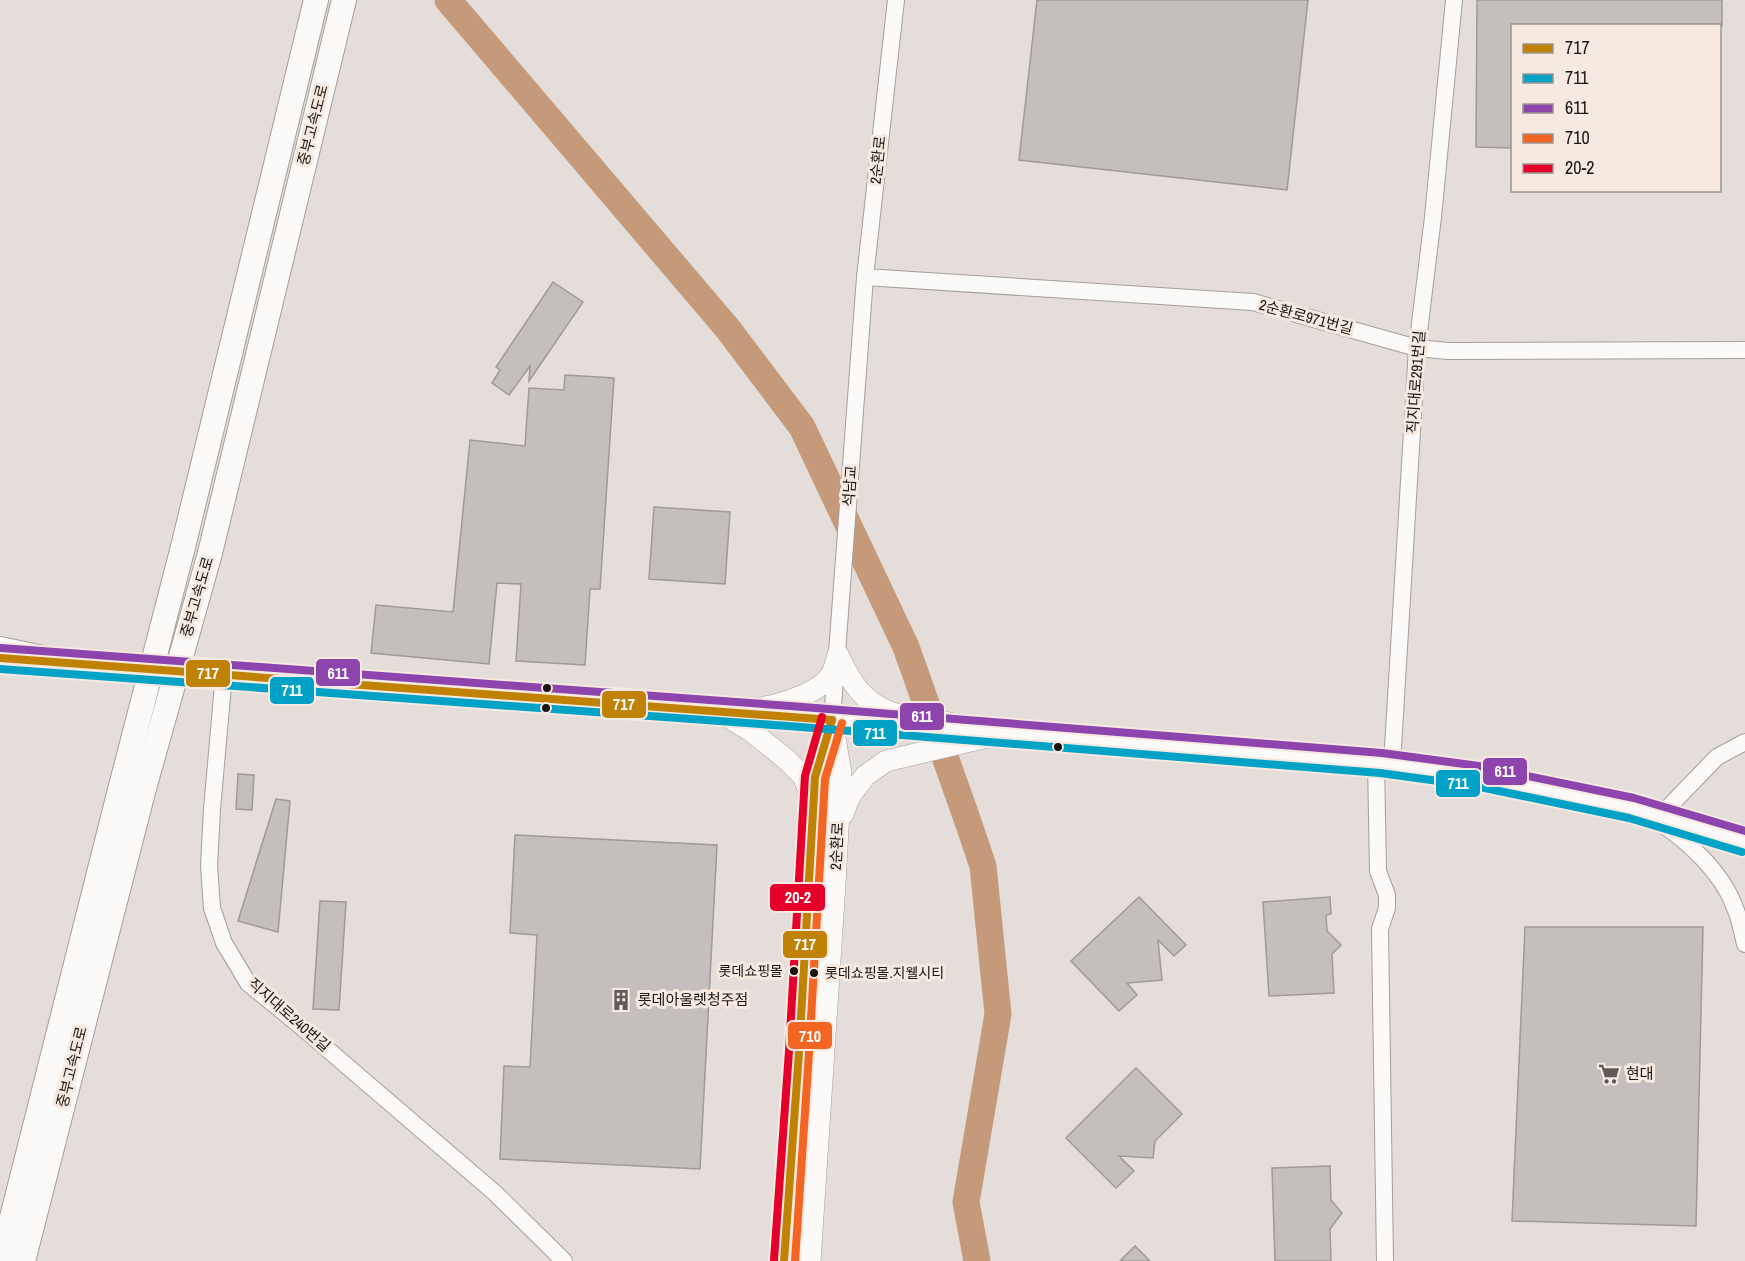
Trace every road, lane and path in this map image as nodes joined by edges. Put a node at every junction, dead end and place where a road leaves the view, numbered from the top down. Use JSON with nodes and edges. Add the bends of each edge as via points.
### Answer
{"nodes":[{"id":1,"x":896,"y":0,"type":"edge"},
{"id":2,"x":1454,"y":0,"type":"edge"},
{"id":3,"x":315,"y":2,"type":"edge"},
{"id":4,"x":342,"y":5,"type":"edge"},
{"id":5,"x":865,"y":277,"type":"junction"},
{"id":6,"x":862,"y":320,"type":"joint"},
{"id":7,"x":1417,"y":348,"type":"junction"},
{"id":8,"x":1745,"y":350,"type":"edge"},
{"id":9,"x":0,"y":649,"type":"edge"},
{"id":10,"x":838,"y":653,"type":"junction"},
{"id":11,"x":0,"y":658,"type":"edge"},
{"id":12,"x":62,"y":662,"type":"junction"},
{"id":13,"x":224,"y":675,"type":"junction"},
{"id":14,"x":718,"y":711,"type":"junction"},
{"id":15,"x":887,"y":718,"type":"junction"},
{"id":16,"x":832,"y":720,"type":"junction"},
{"id":17,"x":993,"y":732,"type":"junction"},
{"id":18,"x":1745,"y":742,"type":"edge"},
{"id":19,"x":1384,"y":763,"type":"junction"},
{"id":20,"x":131,"y":791,"type":"junction"},
{"id":21,"x":813,"y":802,"type":"junction"},
{"id":22,"x":1632,"y":808,"type":"junction"},
{"id":23,"x":1660,"y":816,"type":"junction"},
{"id":24,"x":838,"y":829,"type":"junction"},
{"id":25,"x":1745,"y":842,"type":"edge"},
{"id":26,"x":1745,"y":944,"type":"edge"},
{"id":27,"x":1,"y":1261,"type":"edge"},
{"id":28,"x":23,"y":1261,"type":"edge"},
{"id":29,"x":564,"y":1261,"type":"edge"},
{"id":30,"x":784,"y":1261,"type":"edge"},
{"id":31,"x":810,"y":1261,"type":"edge"},
{"id":32,"x":1385,"y":1261,"type":"edge"}],
"edges":[{"from":1,"to":5,"type":"street","name":"2순환로"},
{"from":2,"to":7,"type":"street","name":"직지대로291번길"},
{"from":3,"to":20,"type":"highway","name":"중부고속도로","bridge":true,"via":[[183,548]]},
{"from":4,"to":20,"type":"highway","name":"중부고속도로","bridge":true,"via":[[210,553]]},
{"from":5,"to":6,"type":"street","name":"2순환로"},
{"from":5,"to":7,"type":"street","name":"2순환로971번길","via":[[1253,302]]},
{"from":6,"to":10,"type":"street","name":"석남교"},
{"from":7,"to":8,"type":"street","name":"2순환로971번길"},
{"from":7,"to":19,"type":"street","name":"직지대로291번길"},
{"from":9,"to":12,"type":"highway"},
{"from":10,"to":14,"type":"main road","via":[[827,680],[796,698],[770,706]]},
{"from":10,"to":15,"type":"main road","via":[[846,673],[864,697]]},
{"from":10,"to":16,"type":"street","name":"2순환로"},
{"from":11,"to":12,"type":"main road"},
{"from":12,"to":13,"type":"main road"},
{"from":13,"to":14,"type":"main road"},
{"from":13,"to":29,"type":"street","name":"직지대로240번길","via":[[209,866],[212,908],[224,943],[248,983],[495,1193]]},
{"from":14,"to":16,"type":"main road"},
{"from":14,"to":21,"type":"main road","via":[[787,760],[803,776]]},
{"from":15,"to":16,"type":"street"},
{"from":15,"to":17,"type":"main road"},
{"from":16,"to":21,"type":"main road","name":"2순환로","via":[[814,777]]},
{"from":16,"to":24,"type":"main road","name":"2순환로","via":[[841,773]]},
{"from":17,"to":19,"type":"street"},
{"from":17,"to":24,"type":"main road","via":[[961,744],[885,761],[865,776],[850,796]]},
{"from":18,"to":23,"type":"street","via":[[1717,757]]},
{"from":19,"to":22,"type":"street","via":[[1477,776]]},
{"from":19,"to":32,"type":"street","name":"직지대로291번길","via":[[1378,871],[1387,896],[1380,928]]},
{"from":20,"to":27,"type":"highway","name":"중부고속도로"},
{"from":20,"to":28,"type":"highway","name":"중부고속도로"},
{"from":21,"to":30,"type":"main road","name":"2순환로"},
{"from":22,"to":23,"type":"street"},
{"from":22,"to":26,"type":"street","via":[[1692,847],[1715,872],[1734,905]]},
{"from":23,"to":25,"type":"street"},
{"from":24,"to":31,"type":"main road","name":"2순환로"}]}
